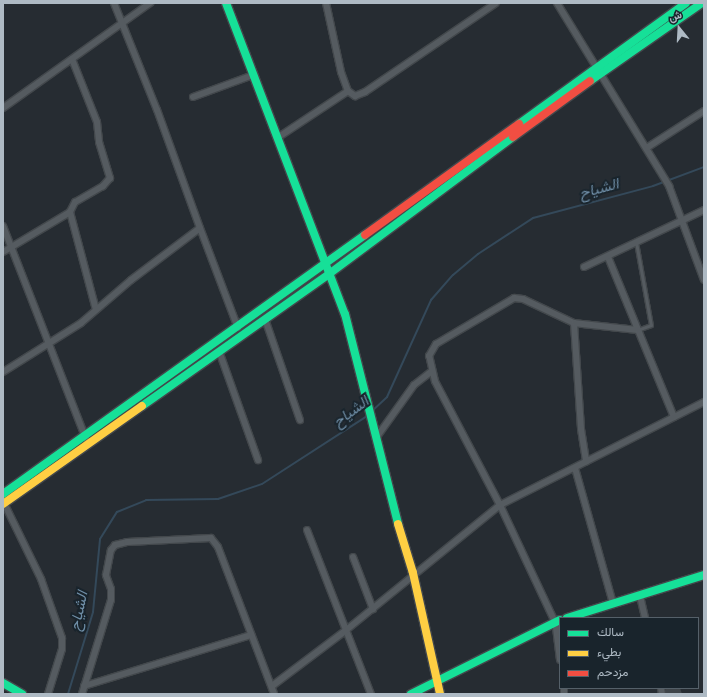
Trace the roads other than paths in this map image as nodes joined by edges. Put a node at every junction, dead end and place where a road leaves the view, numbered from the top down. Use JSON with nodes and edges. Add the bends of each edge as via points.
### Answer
{"nodes":[{"id":1,"x":114,"y":3,"type":"edge"},
{"id":2,"x":150,"y":3,"type":"edge"},
{"id":3,"x":226,"y":3,"type":"edge"},
{"id":4,"x":326,"y":3,"type":"edge"},
{"id":5,"x":496,"y":3,"type":"edge"},
{"id":6,"x":557,"y":3,"type":"edge"},
{"id":7,"x":686,"y":3,"type":"edge"},
{"id":8,"x":702,"y":3,"type":"edge"},
{"id":9,"x":122,"y":23,"type":"junction"},
{"id":10,"x":72,"y":59,"type":"junction"},
{"id":11,"x":598,"y":71,"type":"junction"},
{"id":12,"x":253,"y":75,"type":"junction"},
{"id":13,"x":348,"y":91,"type":"junction"},
{"id":14,"x":193,"y":97,"type":"dead end"},
{"id":15,"x":3,"y":108,"type":"edge"},
{"id":16,"x":704,"y":111,"type":"edge"},
{"id":17,"x":277,"y":138,"type":"junction"},
{"id":18,"x":648,"y":147,"type":"junction"},
{"id":19,"x":704,"y":210,"type":"edge"},
{"id":20,"x":70,"y":212,"type":"junction"},
{"id":21,"x":681,"y":221,"type":"junction"},
{"id":22,"x":3,"y":226,"type":"edge"},
{"id":23,"x":200,"y":228,"type":"junction"},
{"id":24,"x":636,"y":242,"type":"junction"},
{"id":25,"x":12,"y":247,"type":"junction"},
{"id":26,"x":3,"y":252,"type":"edge"},
{"id":27,"x":608,"y":257,"type":"junction"},
{"id":28,"x":324,"y":263,"type":"junction"},
{"id":29,"x":584,"y":268,"type":"dead end"},
{"id":30,"x":329,"y":274,"type":"junction"},
{"id":31,"x":704,"y":280,"type":"edge"},
{"id":32,"x":96,"y":310,"type":"junction"},
{"id":33,"x":265,"y":319,"type":"junction"},
{"id":34,"x":574,"y":323,"type":"junction"},
{"id":35,"x":238,"y":328,"type":"junction"},
{"id":36,"x":637,"y":330,"type":"junction"},
{"id":37,"x":48,"y":343,"type":"junction"},
{"id":38,"x":219,"y":351,"type":"junction"},
{"id":39,"x":432,"y":371,"type":"junction"},
{"id":40,"x":3,"y":372,"type":"edge"},
{"id":41,"x":704,"y":402,"type":"edge"},
{"id":42,"x":674,"y":417,"type":"junction"},
{"id":43,"x":300,"y":420,"type":"dead end"},
{"id":44,"x":85,"y":436,"type":"junction"},
{"id":45,"x":376,"y":438,"type":"junction"},
{"id":46,"x":89,"y":444,"type":"junction"},
{"id":47,"x":258,"y":460,"type":"dead end"},
{"id":48,"x":586,"y":462,"type":"junction"},
{"id":49,"x":575,"y":468,"type":"junction"},
{"id":50,"x":3,"y":494,"type":"edge"},
{"id":51,"x":4,"y":504,"type":"edge"},
{"id":52,"x":500,"y":505,"type":"junction"},
{"id":53,"x":307,"y":530,"type":"dead end"},
{"id":54,"x":353,"y":557,"type":"dead end"},
{"id":55,"x":413,"y":573,"type":"junction"},
{"id":56,"x":704,"y":575,"type":"edge"},
{"id":57,"x":640,"y":596,"type":"junction"},
{"id":58,"x":613,"y":603,"type":"junction"},
{"id":59,"x":372,"y":609,"type":"junction"},
{"id":60,"x":571,"y":617,"type":"edge"},
{"id":61,"x":645,"y":617,"type":"edge"},
{"id":62,"x":558,"y":621,"type":"edge"},
{"id":63,"x":345,"y":631,"type":"junction"},
{"id":64,"x":251,"y":635,"type":"junction"},
{"id":65,"x":559,"y":640,"type":"edge"},
{"id":66,"x":436,"y":680,"type":"junction"},
{"id":67,"x":3,"y":683,"type":"edge"},
{"id":68,"x":84,"y":686,"type":"junction"},
{"id":69,"x":272,"y":686,"type":"junction"},
{"id":70,"x":22,"y":694,"type":"edge"},
{"id":71,"x":48,"y":694,"type":"edge"},
{"id":72,"x":82,"y":694,"type":"edge"},
{"id":73,"x":274,"y":694,"type":"edge"},
{"id":74,"x":371,"y":694,"type":"edge"},
{"id":75,"x":412,"y":694,"type":"edge"},
{"id":76,"x":440,"y":694,"type":"edge"}],
"edges":[{"from":1,"to":9,"type":"street"},
{"from":2,"to":9,"type":"street"},
{"from":3,"to":12,"type":"main road"},
{"from":4,"to":13,"type":"street","via":[[340,69]]},
{"from":5,"to":13,"type":"street","via":[[365,92],[355,96]]},
{"from":6,"to":11,"type":"street"},
{"from":7,"to":11,"type":"main road"},
{"from":8,"to":11,"type":"main road"},
{"from":9,"to":10,"type":"street"},
{"from":9,"to":23,"type":"street"},
{"from":10,"to":15,"type":"street"},
{"from":10,"to":20,"type":"street","via":[[97,122],[99,142],[110,178],[108,183],[75,202]]},
{"from":11,"to":18,"type":"street"},
{"from":11,"to":28,"type":"main road"},
{"from":11,"to":30,"type":"main road"},
{"from":12,"to":14,"type":"street"},
{"from":12,"to":17,"type":"main road"},
{"from":13,"to":17,"type":"street"},
{"from":16,"to":18,"type":"street"},
{"from":17,"to":28,"type":"main road"},
{"from":18,"to":21,"type":"street","via":[[669,186]]},
{"from":19,"to":21,"type":"street"},
{"from":20,"to":25,"type":"street"},
{"from":20,"to":32,"type":"street"},
{"from":21,"to":24,"type":"street"},
{"from":21,"to":31,"type":"street"},
{"from":22,"to":25,"type":"street"},
{"from":23,"to":32,"type":"street","via":[[151,264]]},
{"from":23,"to":35,"type":"street"},
{"from":24,"to":27,"type":"street"},
{"from":24,"to":36,"type":"lane","via":[[651,325]]},
{"from":25,"to":26,"type":"street"},
{"from":25,"to":37,"type":"street"},
{"from":27,"to":29,"type":"street"},
{"from":27,"to":36,"type":"street"},
{"from":28,"to":30,"type":"main road"},
{"from":28,"to":35,"type":"main road"},
{"from":30,"to":33,"type":"main road"},
{"from":30,"to":45,"type":"main road","via":[[345,314]]},
{"from":32,"to":37,"type":"street"},
{"from":33,"to":38,"type":"main road"},
{"from":33,"to":43,"type":"street"},
{"from":34,"to":36,"type":"street"},
{"from":34,"to":39,"type":"street","via":[[523,299],[510,299],[436,344],[429,356]]},
{"from":34,"to":48,"type":"street","via":[[580,421]]},
{"from":35,"to":44,"type":"main road"},
{"from":36,"to":42,"type":"street"},
{"from":37,"to":40,"type":"street"},
{"from":37,"to":44,"type":"street"},
{"from":38,"to":46,"type":"main road"},
{"from":38,"to":47,"type":"street"},
{"from":39,"to":45,"type":"street","via":[[414,385]]},
{"from":39,"to":52,"type":"street"},
{"from":41,"to":42,"type":"street"},
{"from":42,"to":48,"type":"street"},
{"from":44,"to":46,"type":"street"},
{"from":44,"to":50,"type":"main road"},
{"from":45,"to":55,"type":"main road","via":[[396,520]]},
{"from":46,"to":51,"type":"main road"},
{"from":48,"to":49,"type":"street"},
{"from":49,"to":52,"type":"street"},
{"from":49,"to":58,"type":"street"},
{"from":51,"to":71,"type":"street","via":[[41,579],[62,638],[62,648]]},
{"from":52,"to":55,"type":"street"},
{"from":52,"to":62,"type":"street"},
{"from":53,"to":63,"type":"street"},
{"from":54,"to":59,"type":"street"},
{"from":55,"to":59,"type":"street"},
{"from":55,"to":66,"type":"main road"},
{"from":56,"to":57,"type":"main road"},
{"from":57,"to":58,"type":"main road"},
{"from":57,"to":61,"type":"street"},
{"from":58,"to":60,"type":"main road"},
{"from":59,"to":63,"type":"street"},
{"from":62,"to":65,"type":"street"},
{"from":62,"to":66,"type":"main road"},
{"from":63,"to":69,"type":"street"},
{"from":63,"to":74,"type":"street"},
{"from":64,"to":68,"type":"street"},
{"from":64,"to":68,"type":"street","via":[[214,540],[120,543],[111,550],[108,558],[106,574],[111,589],[111,600]]},
{"from":64,"to":69,"type":"street"},
{"from":66,"to":75,"type":"main road"},
{"from":66,"to":76,"type":"main road"},
{"from":67,"to":70,"type":"main road"},
{"from":68,"to":72,"type":"street"},
{"from":69,"to":73,"type":"street"}]}
